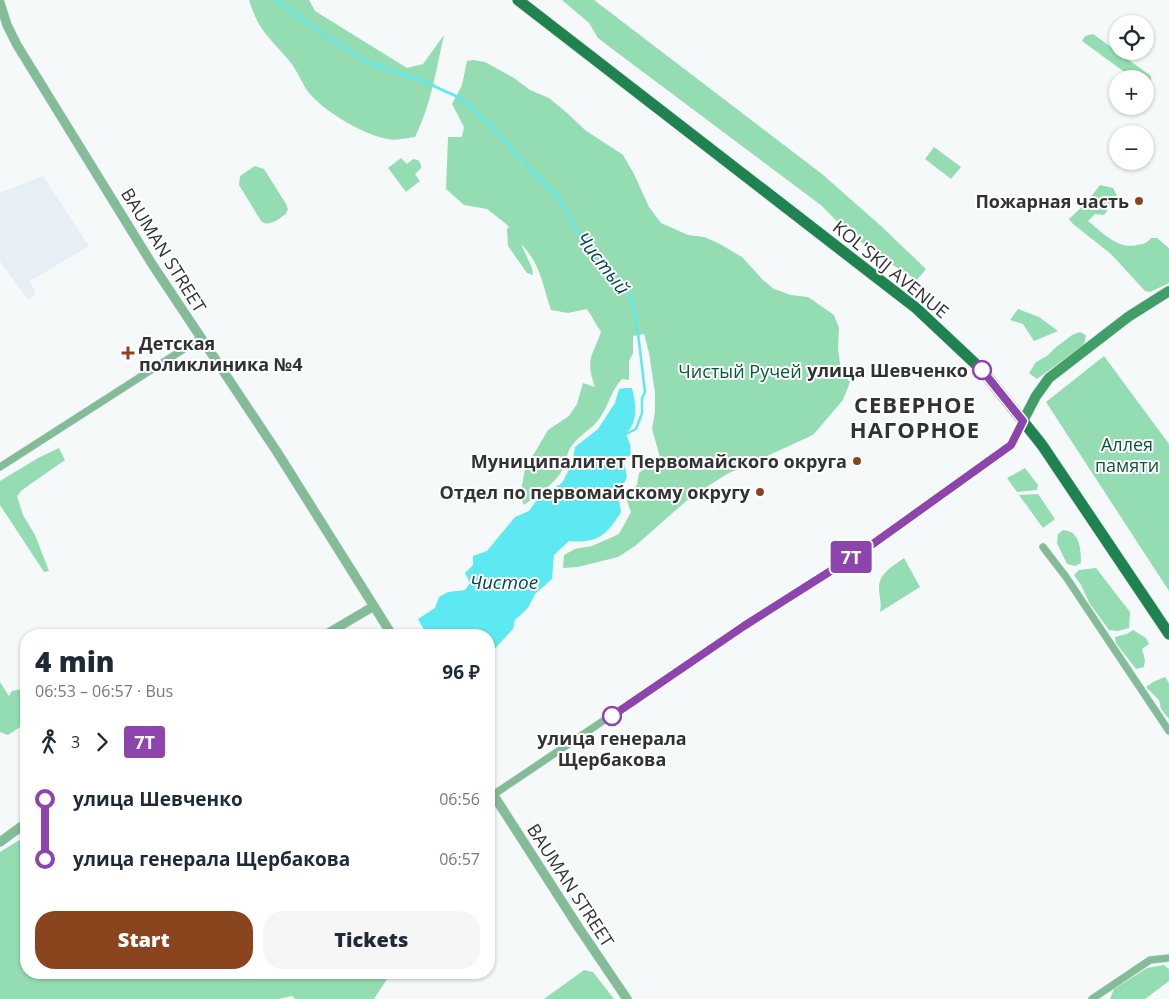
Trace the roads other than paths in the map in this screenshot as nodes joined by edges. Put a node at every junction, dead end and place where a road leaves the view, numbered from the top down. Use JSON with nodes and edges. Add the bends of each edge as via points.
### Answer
{"nodes":[{"id":1,"x":518,"y":0,"type":"edge"},
{"id":2,"x":0,"y":3,"type":"edge"},
{"id":3,"x":1169,"y":291,"type":"edge"},
{"id":4,"x":201,"y":338,"type":"junction"},
{"id":5,"x":1023,"y":421,"type":"junction"},
{"id":6,"x":0,"y":467,"type":"edge"},
{"id":7,"x":1043,"y":547,"type":"dead end"},
{"id":8,"x":374,"y":606,"type":"junction"},
{"id":9,"x":335,"y":629,"type":"edge"},
{"id":10,"x":388,"y":629,"type":"edge"},
{"id":11,"x":1169,"y":634,"type":"edge"},
{"id":12,"x":1169,"y":730,"type":"edge"},
{"id":13,"x":495,"y":788,"type":"edge"},
{"id":14,"x":495,"y":797,"type":"edge"},
{"id":15,"x":20,"y":827,"type":"edge"},
{"id":16,"x":0,"y":842,"type":"edge"},
{"id":17,"x":1169,"y":958,"type":"edge"},
{"id":18,"x":628,"y":999,"type":"edge"},
{"id":19,"x":1092,"y":999,"type":"edge"}],
"edges":[{"from":1,"to":5,"type":"main road","name":"KOL'SKIJ AVENUE","via":[[916,308],[982,370]]},
{"from":2,"to":4,"type":"street","name":"BAUMAN STREET","via":[[17,45]]},
{"from":3,"to":5,"type":"main road","via":[[1128,317],[1049,378]]},
{"from":4,"to":6,"type":"street"},
{"from":4,"to":8,"type":"street","name":"BAUMAN STREET"},
{"from":5,"to":11,"type":"main road","name":"KOL'SKIJ AVENUE"},
{"from":5,"to":13,"type":"street","via":[[1011,445],[870,546]]},
{"from":7,"to":12,"type":"street"},
{"from":8,"to":9,"type":"street"},
{"from":8,"to":10,"type":"street","name":"BAUMAN STREET"},
{"from":14,"to":18,"type":"street","name":"BAUMAN STREET"},
{"from":15,"to":16,"type":"street"},
{"from":17,"to":19,"type":"street","via":[[1150,960]]}]}
